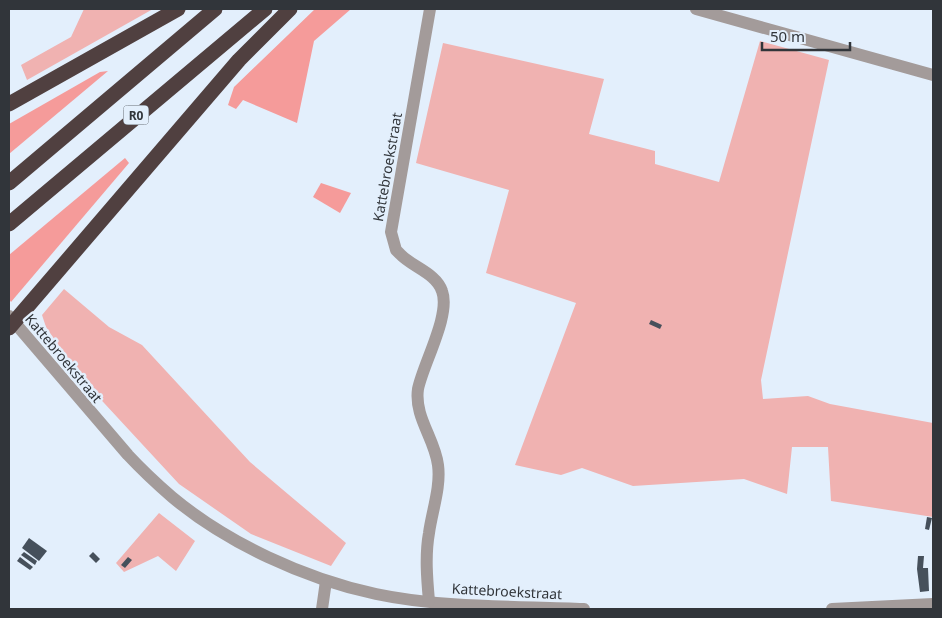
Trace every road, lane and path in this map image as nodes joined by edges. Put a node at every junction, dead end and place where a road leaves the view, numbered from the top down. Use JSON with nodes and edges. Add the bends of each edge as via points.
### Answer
{"nodes":[{"id":1,"x":178,"y":9,"type":"edge"},
{"id":2,"x":215,"y":9,"type":"edge"},
{"id":3,"x":265,"y":9,"type":"edge"},
{"id":4,"x":290,"y":9,"type":"edge"},
{"id":5,"x":430,"y":9,"type":"edge"},
{"id":6,"x":696,"y":9,"type":"edge"},
{"id":7,"x":933,"y":74,"type":"edge"},
{"id":8,"x":9,"y":104,"type":"edge"},
{"id":9,"x":9,"y":183,"type":"edge"},
{"id":10,"x":9,"y":224,"type":"edge"},
{"id":11,"x":11,"y":322,"type":"edge"},
{"id":12,"x":326,"y":581,"type":"junction"},
{"id":13,"x":429,"y":601,"type":"junction"},
{"id":14,"x":933,"y":604,"type":"edge"},
{"id":15,"x":322,"y":609,"type":"edge"},
{"id":16,"x":584,"y":609,"type":"edge"},
{"id":17,"x":832,"y":609,"type":"edge"}],
"edges":[{"from":1,"to":8,"type":"highway"},
{"from":2,"to":9,"type":"highway","number":"R0"},
{"from":3,"to":10,"type":"highway","number":"R0"},
{"from":4,"to":11,"type":"highway","via":[[239,60]]},
{"from":5,"to":13,"type":"street","name":"Kattebroekstraat","via":[[391,232],[396,250],[438,284],[443,292],[442,314],[418,389],[420,415],[434,448],[439,476],[428,534]]},
{"from":6,"to":7,"type":"street"},
{"from":11,"to":12,"type":"street","name":"Kattebroekstraat","via":[[128,455],[173,498],[207,523],[257,552]]},
{"from":12,"to":13,"type":"street","name":"Kattebroekstraat","via":[[376,594]]},
{"from":12,"to":15,"type":"street"},
{"from":13,"to":16,"type":"street","name":"Kattebroekstraat"},
{"from":14,"to":17,"type":"street"}]}
